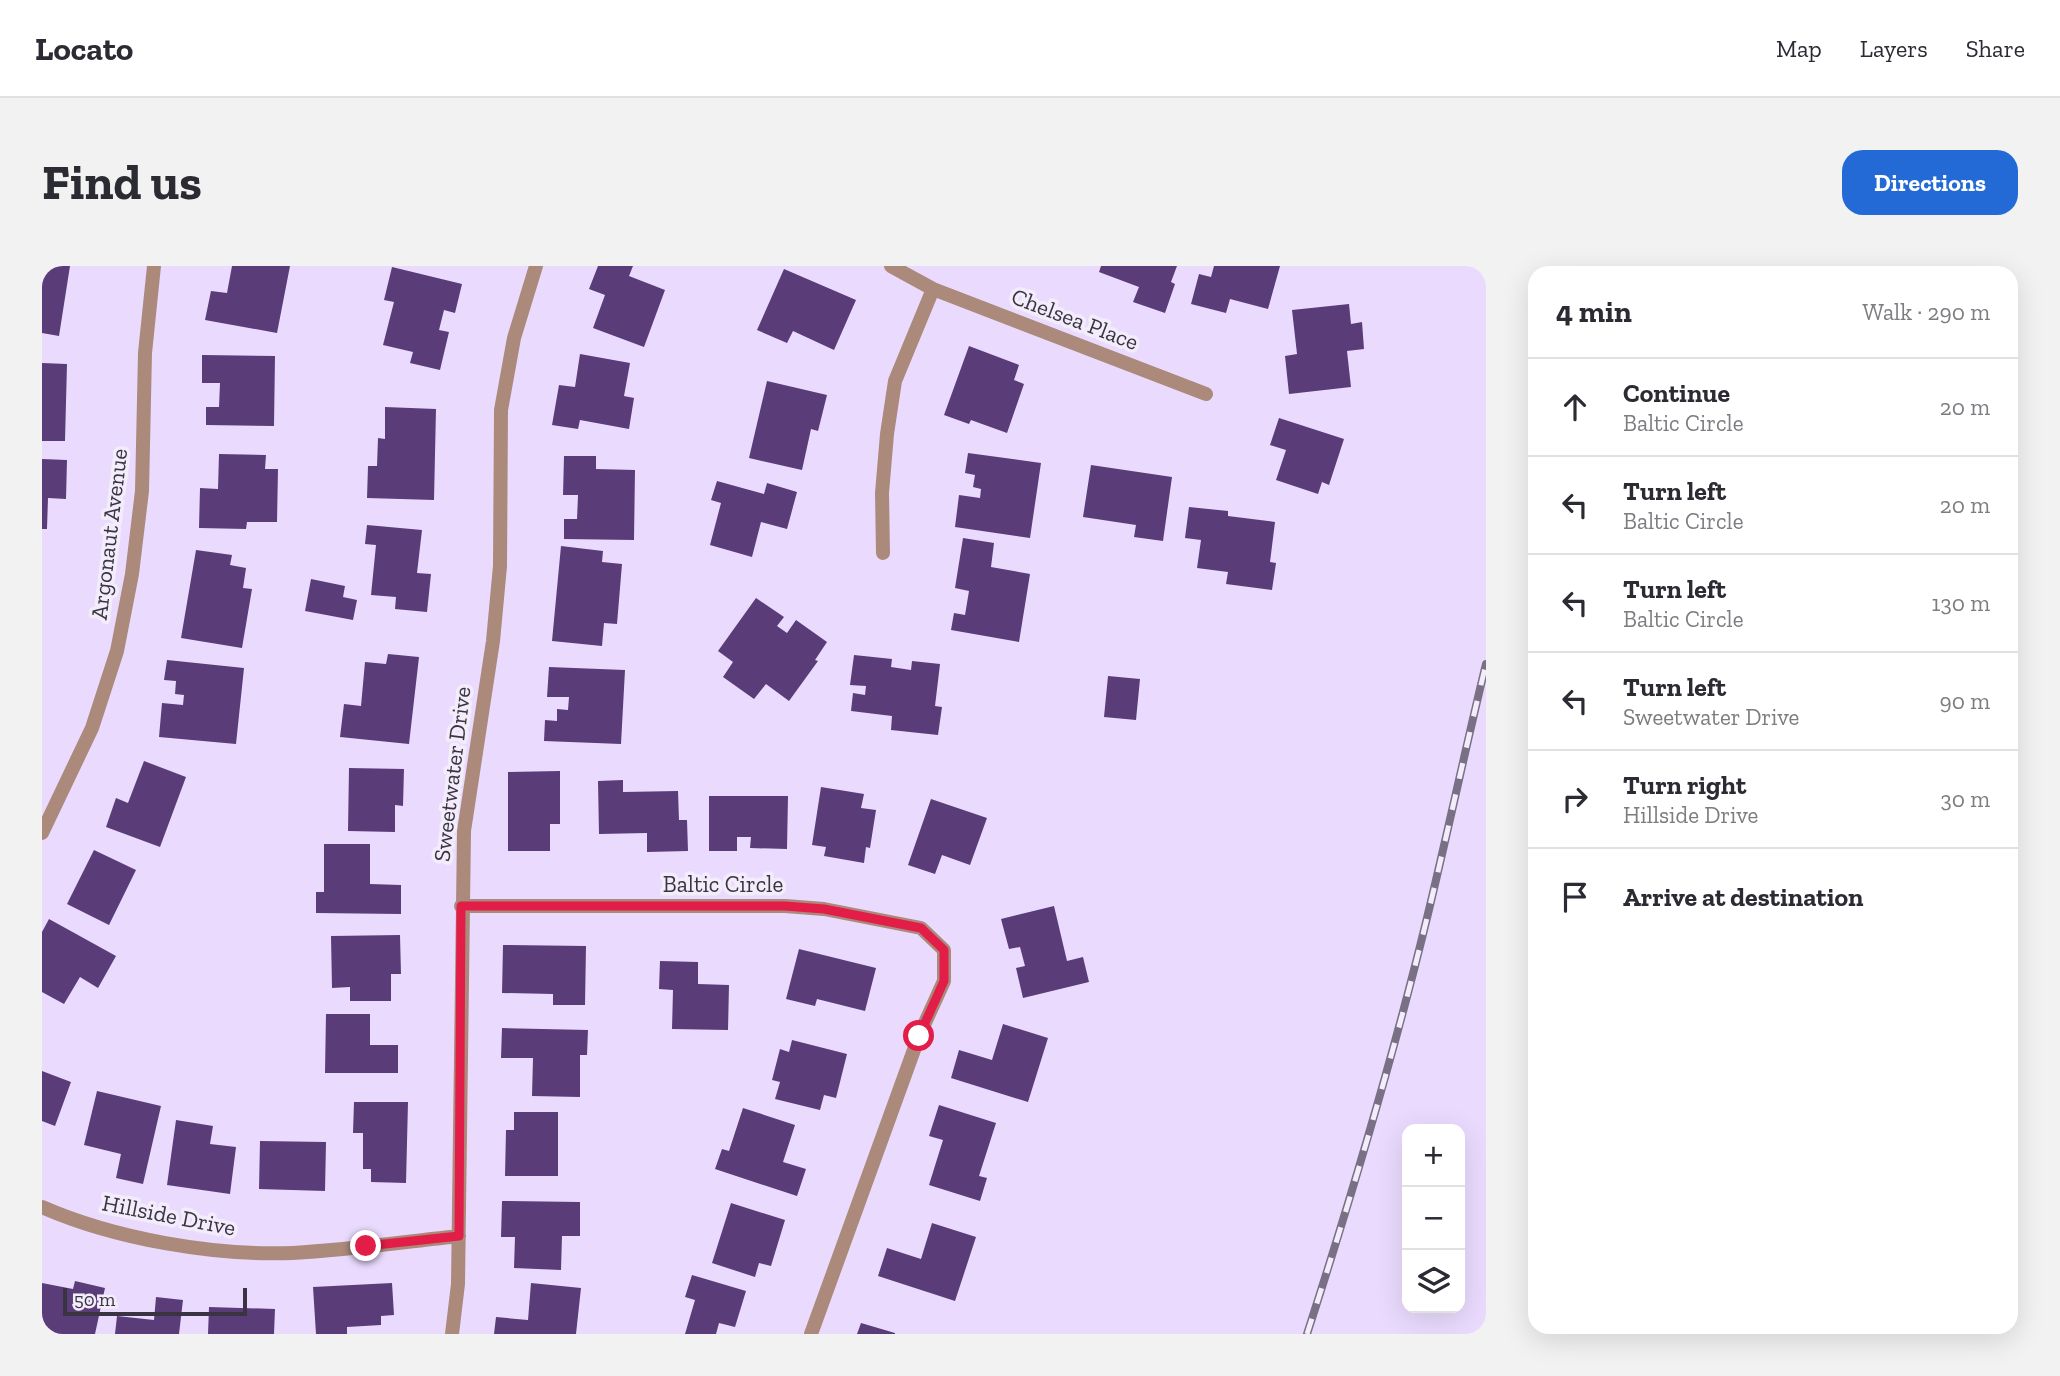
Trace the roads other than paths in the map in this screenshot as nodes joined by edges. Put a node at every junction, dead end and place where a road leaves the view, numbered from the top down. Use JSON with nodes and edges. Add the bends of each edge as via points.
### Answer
{"nodes":[{"id":1,"x":154,"y":266,"type":"edge"},
{"id":2,"x":536,"y":266,"type":"edge"},
{"id":3,"x":891,"y":266,"type":"edge"},
{"id":4,"x":933,"y":289,"type":"junction"},
{"id":5,"x":1206,"y":394,"type":"dead end"},
{"id":6,"x":883,"y":553,"type":"dead end"},
{"id":7,"x":42,"y":833,"type":"edge"},
{"id":8,"x":461,"y":906,"type":"junction"},
{"id":9,"x":42,"y":1207,"type":"edge"},
{"id":10,"x":459,"y":1236,"type":"junction"},
{"id":11,"x":452,"y":1334,"type":"edge"},
{"id":12,"x":811,"y":1334,"type":"edge"}],
"edges":[{"from":1,"to":7,"type":"street","name":"Argonaut Avenue","via":[[145,353],[142,491],[117,651],[92,728]]},
{"from":2,"to":8,"type":"street","name":"Sweetwater Drive","via":[[514,338],[501,410],[500,566],[464,831]]},
{"from":3,"to":4,"type":"street","name":"Chelsea Place"},
{"from":4,"to":5,"type":"street","name":"Chelsea Place"},
{"from":4,"to":6,"type":"street","via":[[895,381],[882,493]]},
{"from":8,"to":10,"type":"street","name":"Sweetwater Drive"},
{"from":8,"to":12,"type":"street","name":"Baltic Circle","via":[[824,909],[921,928],[944,950],[944,981],[919,1036]]},
{"from":9,"to":10,"type":"street","name":"Hillside Drive","via":[[127,1234],[215,1251],[292,1253]]},
{"from":10,"to":11,"type":"street","name":"Sweetwater Drive"}]}
